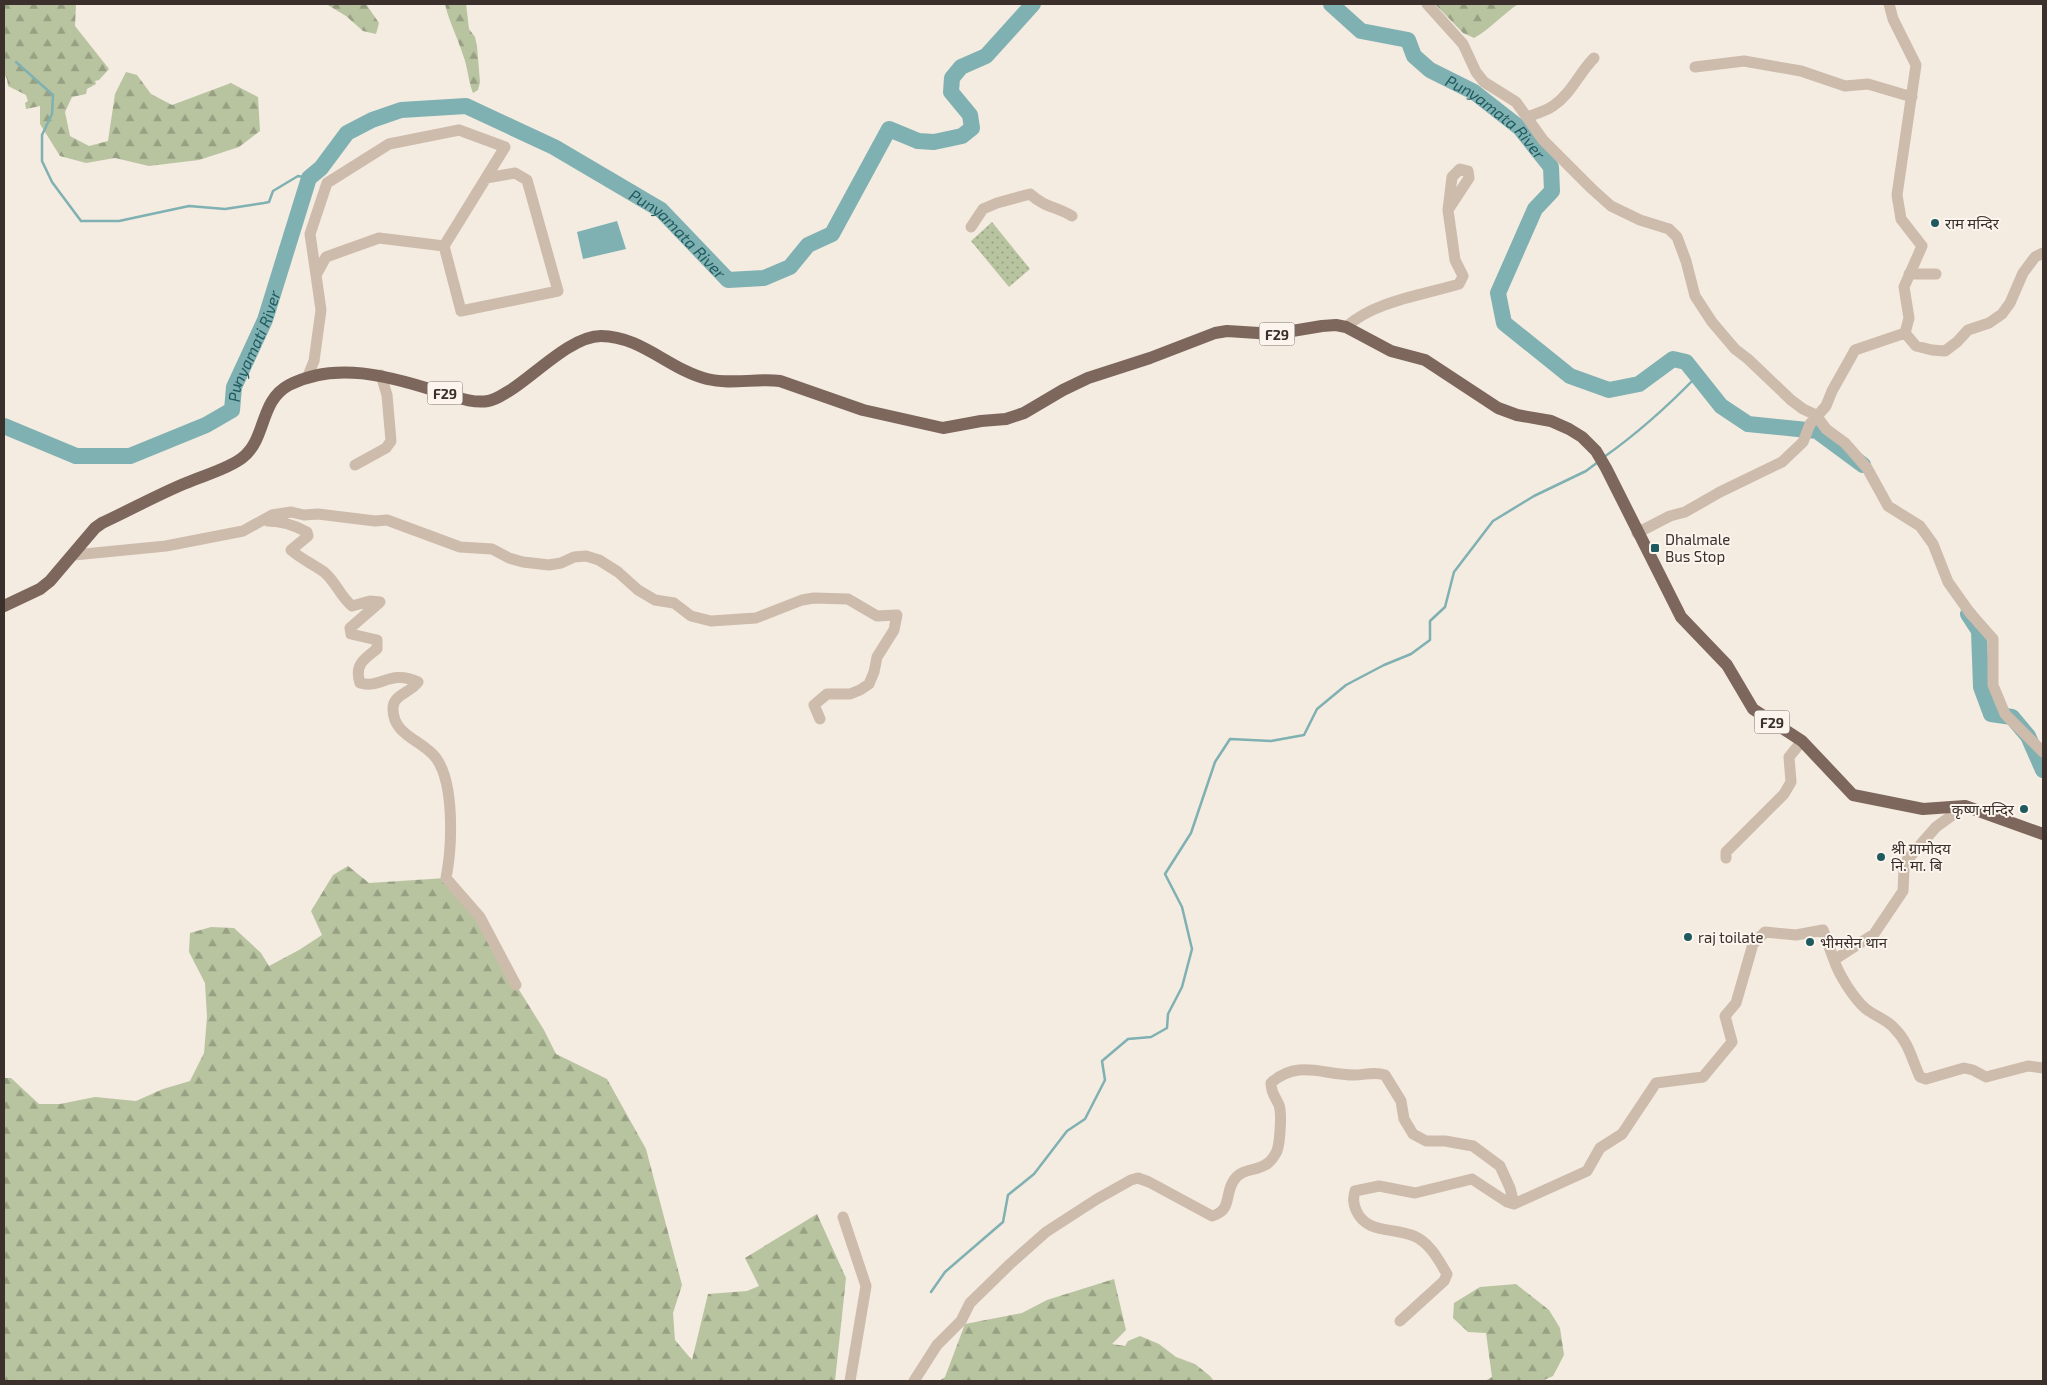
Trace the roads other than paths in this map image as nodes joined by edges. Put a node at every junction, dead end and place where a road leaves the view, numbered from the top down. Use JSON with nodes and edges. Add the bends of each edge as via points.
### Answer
{"nodes":[{"id":1,"x":1427,"y":4,"type":"edge"},
{"id":2,"x":1889,"y":4,"type":"edge"},
{"id":3,"x":1594,"y":58,"type":"dead end"},
{"id":4,"x":1695,"y":67,"type":"dead end"},
{"id":5,"x":1912,"y":97,"type":"junction"},
{"id":6,"x":1527,"y":117,"type":"junction"},
{"id":7,"x":1448,"y":210,"type":"dead end"},
{"id":8,"x":1072,"y":216,"type":"dead end"},
{"id":9,"x":971,"y":227,"type":"dead end"},
{"id":10,"x":444,"y":246,"type":"junction"},
{"id":11,"x":2043,"y":252,"type":"edge"},
{"id":12,"x":1909,"y":274,"type":"junction"},
{"id":13,"x":1936,"y":274,"type":"dead end"},
{"id":14,"x":316,"y":275,"type":"junction"},
{"id":15,"x":1346,"y":327,"type":"junction"},
{"id":16,"x":1905,"y":333,"type":"junction"},
{"id":17,"x":381,"y":375,"type":"junction"},
{"id":18,"x":307,"y":378,"type":"junction"},
{"id":19,"x":1813,"y":420,"type":"junction"},
{"id":20,"x":355,"y":465,"type":"dead end"},
{"id":21,"x":263,"y":521,"type":"junction"},
{"id":22,"x":1637,"y":533,"type":"junction"},
{"id":23,"x":74,"y":555,"type":"junction"},
{"id":24,"x":4,"y":606,"type":"edge"},
{"id":25,"x":820,"y":719,"type":"dead end"},
{"id":26,"x":1802,"y":742,"type":"junction"},
{"id":27,"x":2043,"y":752,"type":"edge"},
{"id":28,"x":1964,"y":806,"type":"junction"},
{"id":29,"x":2043,"y":834,"type":"edge"},
{"id":30,"x":1726,"y":858,"type":"dead end"},
{"id":31,"x":1834,"y":960,"type":"junction"},
{"id":32,"x":516,"y":985,"type":"dead end"},
{"id":33,"x":2043,"y":1068,"type":"edge"},
{"id":34,"x":1514,"y":1204,"type":"junction"},
{"id":35,"x":843,"y":1217,"type":"dead end"},
{"id":36,"x":1400,"y":1322,"type":"dead end"},
{"id":37,"x":850,"y":1381,"type":"edge"},
{"id":38,"x":914,"y":1381,"type":"edge"}],
"edges":[{"from":1,"to":6,"type":"street","via":[[1462,44],[1484,82],[1516,102]]},
{"from":2,"to":5,"type":"street","via":[[1916,65]]},
{"from":3,"to":6,"type":"street","via":[[1553,107]]},
{"from":4,"to":5,"type":"street","via":[[1744,61],[1800,71],[1845,86],[1868,84]]},
{"from":5,"to":12,"type":"street","via":[[1897,195],[1901,220],[1922,246]]},
{"from":6,"to":19,"type":"street","via":[[1543,140],[1612,206],[1640,220],[1669,229],[1677,238],[1695,296],[1706,314],[1736,349]]},
{"from":7,"to":15,"type":"street","via":[[1455,260],[1463,276],[1459,284],[1378,308]]},
{"from":8,"to":9,"type":"street","via":[[1048,207],[1030,194],[983,209]]},
{"from":10,"to":10,"type":"street","via":[[486,178],[515,173],[527,180],[558,292],[461,311]]},
{"from":10,"to":14,"type":"street","via":[[379,238],[326,257]]},
{"from":10,"to":14,"type":"street","via":[[504,147],[459,130],[389,144],[328,183],[310,234]]},
{"from":11,"to":16,"type":"street","via":[[2023,272],[2002,314],[1989,323],[1968,330],[1945,351],[1916,346]]},
{"from":12,"to":13,"type":"street"},
{"from":12,"to":16,"type":"street","via":[[1904,287],[1909,318]]},
{"from":14,"to":18,"type":"street","via":[[321,310],[314,361]]},
{"from":15,"to":17,"type":"main road","number":"F29","via":[[1322,326],[1274,334],[1215,333],[1088,378],[1024,413],[1006,419],[943,428],[864,410],[780,381],[708,380],[688,374],[639,346],[610,337],[589,338],[569,348],[520,385],[487,401],[452,396]]},
{"from":15,"to":22,"type":"main road","number":"F29","via":[[1391,350],[1425,360],[1498,408],[1551,421],[1582,437],[1606,468]]},
{"from":16,"to":19,"type":"street","via":[[1855,350],[1826,406]]},
{"from":17,"to":18,"type":"main road","number":"F29","via":[[332,374]]},
{"from":17,"to":20,"type":"street","via":[[387,395],[391,441],[386,448]]},
{"from":18,"to":23,"type":"main road","number":"F29","via":[[272,398],[259,434],[243,458],[102,523]]},
{"from":19,"to":22,"type":"street","via":[[1803,442],[1782,462]]},
{"from":19,"to":27,"type":"street","via":[[1845,442],[1867,468],[1888,506],[1920,526],[1933,544],[1948,582],[1993,639],[1993,685],[2005,714]]},
{"from":21,"to":23,"type":"street","via":[[243,531],[166,546]]},
{"from":21,"to":25,"type":"street","via":[[272,515],[291,512],[386,520],[460,546],[492,549],[523,562],[561,563],[586,556],[618,572],[655,600],[674,603],[692,616],[710,621],[756,618],[814,598],[848,599],[877,616],[897,615],[894,630],[877,658],[869,684],[850,694],[827,694],[821,698],[814,704]]},
{"from":21,"to":32,"type":"street","via":[[282,521],[308,532],[305,540],[291,550],[323,571],[352,606],[380,602],[350,628],[351,634],[376,640],[378,644],[377,649],[362,660],[357,673],[360,683],[366,685],[406,676],[418,682],[399,697],[392,708],[403,733],[436,757],[443,769],[449,809],[446,878],[480,916]]},
{"from":22,"to":26,"type":"main road","number":"F29","via":[[1682,617],[1727,665],[1753,709]]},
{"from":23,"to":24,"type":"main road","number":"F29","via":[[40,589]]},
{"from":26,"to":28,"type":"main road","number":"F29","via":[[1853,795],[1923,809]]},
{"from":26,"to":30,"type":"street","via":[[1789,757],[1791,782],[1784,794],[1726,852]]},
{"from":28,"to":29,"type":"main road","number":"F29"},
{"from":28,"to":31,"type":"street","via":[[1936,827],[1906,860],[1903,891],[1874,934]]},
{"from":31,"to":33,"type":"street","via":[[1837,970],[1860,1004],[1894,1026],[1903,1037],[1920,1077],[1926,1079],[1964,1068],[1986,1077],[2028,1066]]},
{"from":31,"to":34,"type":"street","via":[[1822,930],[1796,935],[1765,932],[1753,944],[1736,1003],[1725,1016],[1732,1042],[1703,1077],[1656,1083],[1622,1134],[1600,1148],[1587,1171]]},
{"from":34,"to":36,"type":"street","via":[[1472,1179],[1415,1193],[1379,1186],[1355,1191],[1352,1201],[1360,1218],[1370,1226],[1414,1236],[1432,1249],[1447,1274],[1444,1281]]},
{"from":34,"to":38,"type":"street","via":[[1500,1166],[1473,1146],[1426,1141],[1413,1134],[1404,1119],[1401,1101],[1385,1075],[1297,1070],[1279,1076],[1271,1084],[1280,1114],[1277,1149],[1272,1160],[1237,1175],[1232,1182],[1227,1205],[1220,1214],[1206,1214],[1138,1178],[1122,1185],[1046,1232],[1010,1264],[970,1303],[961,1320],[937,1345]]},
{"from":35,"to":37,"type":"street","via":[[866,1286]]}]}
